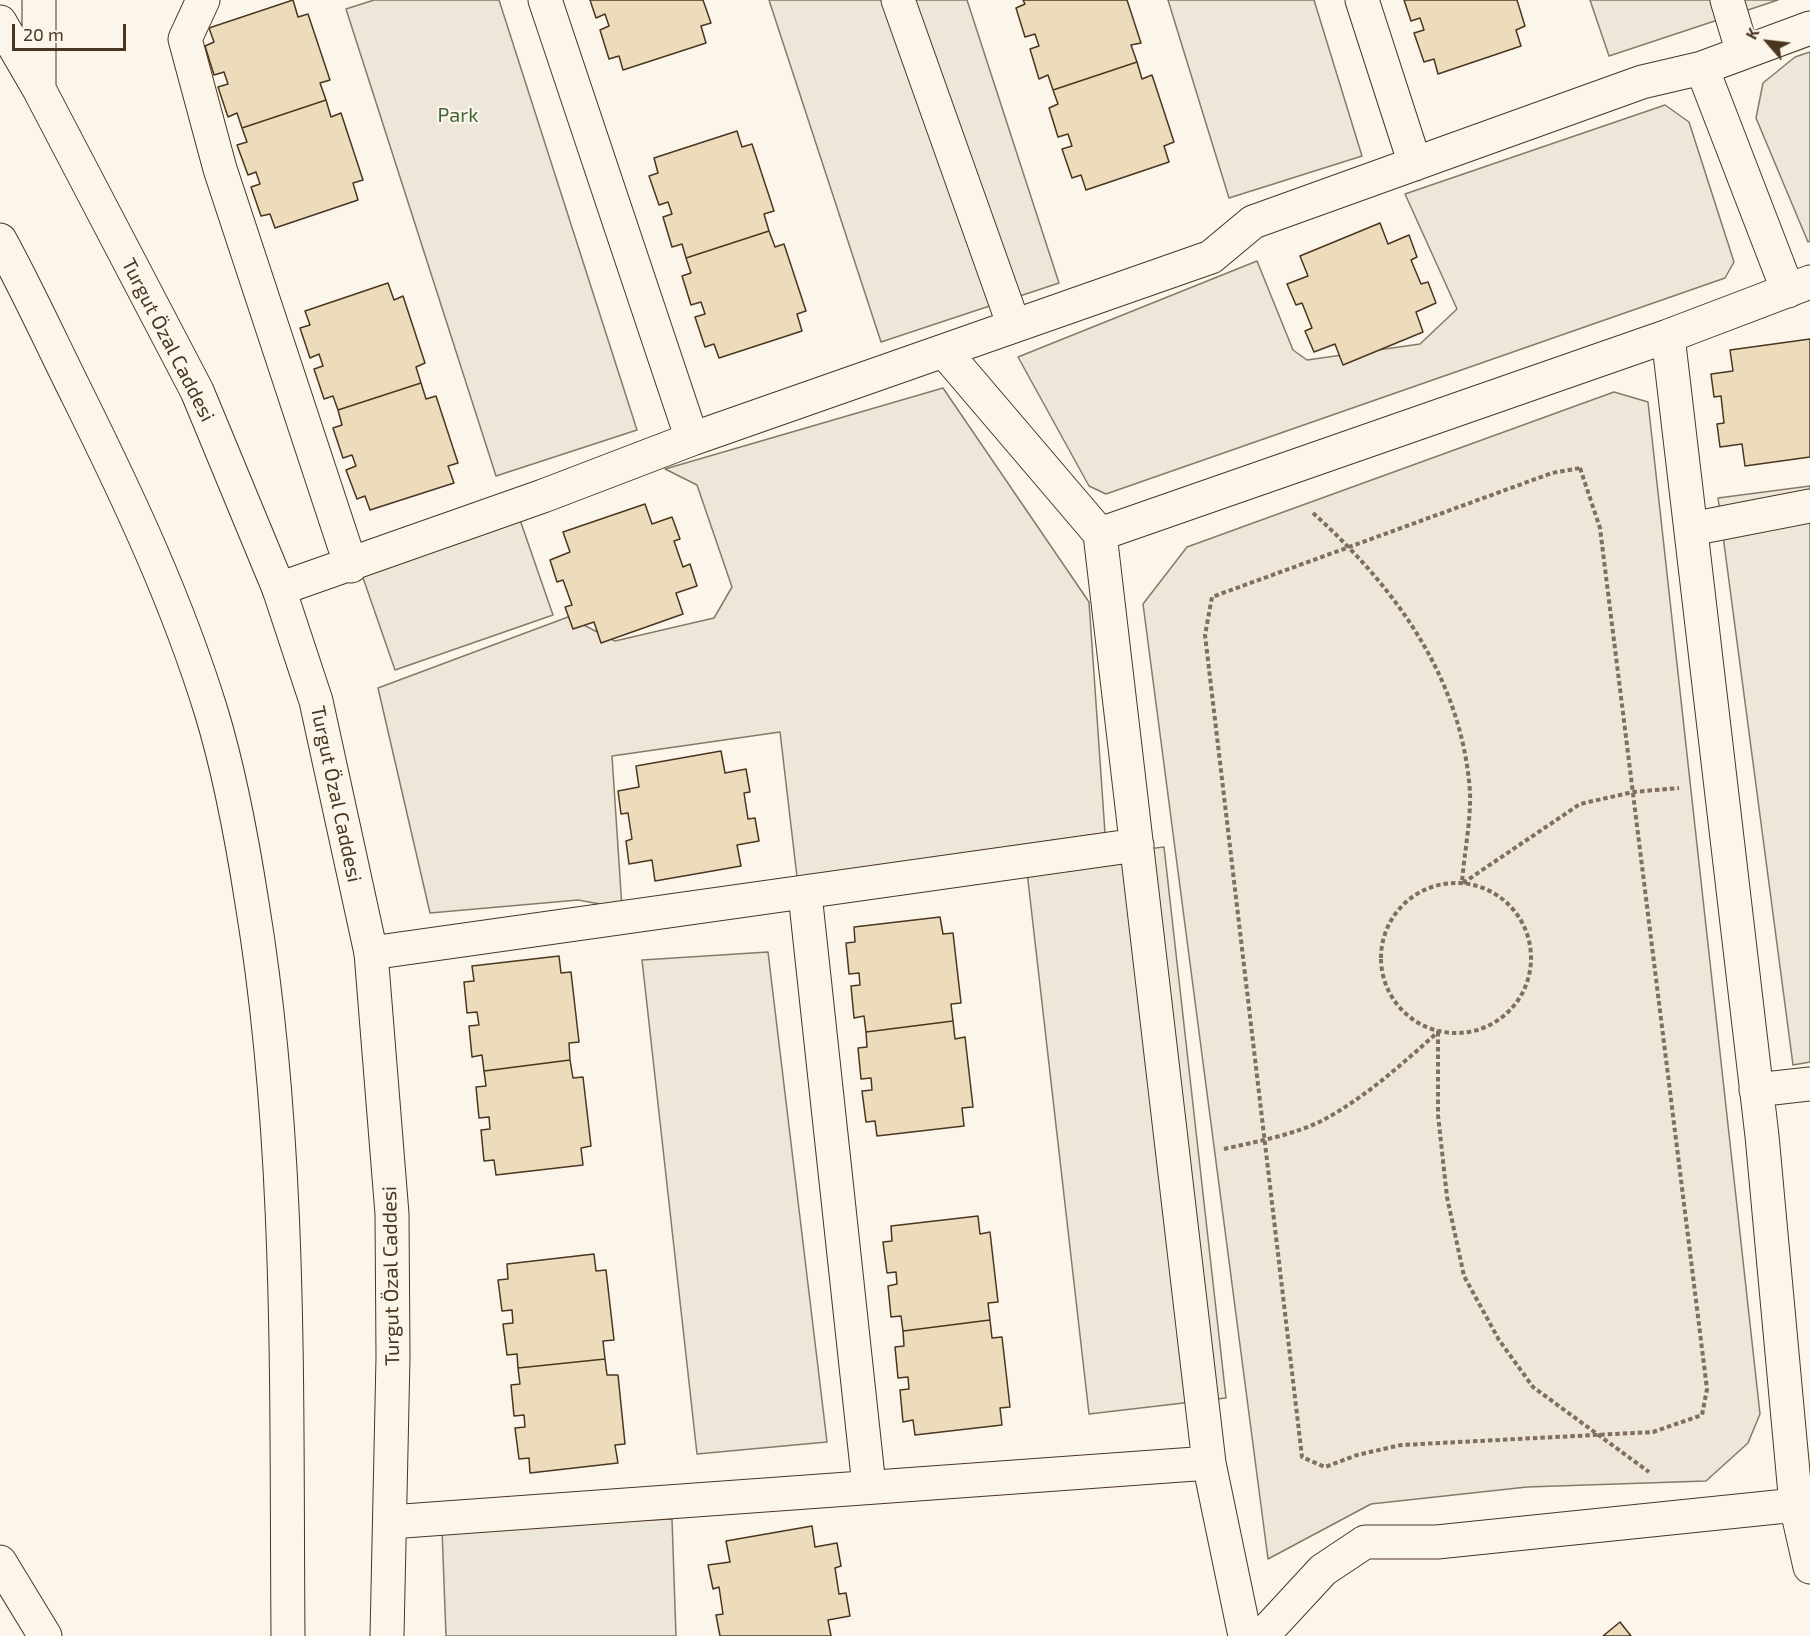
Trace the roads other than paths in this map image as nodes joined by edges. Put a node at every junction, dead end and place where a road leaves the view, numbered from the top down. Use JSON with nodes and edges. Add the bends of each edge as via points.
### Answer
{"nodes":[{"id":1,"x":39,"y":0,"type":"edge"},
{"id":2,"x":203,"y":0,"type":"edge"},
{"id":3,"x":545,"y":0,"type":"edge"},
{"id":4,"x":898,"y":0,"type":"edge"},
{"id":5,"x":1362,"y":0,"type":"edge"},
{"id":6,"x":1727,"y":0,"type":"edge"},
{"id":7,"x":0,"y":22,"type":"edge"},
{"id":8,"x":1810,"y":28,"type":"edge"},
{"id":9,"x":1743,"y":53,"type":"junction"},
{"id":10,"x":1702,"y":68,"type":"junction"},
{"id":11,"x":39,"y":89,"type":"junction"},
{"id":12,"x":1415,"y":164,"type":"junction"},
{"id":13,"x":0,"y":240,"type":"edge"},
{"id":14,"x":1799,"y":287,"type":"edge"},
{"id":15,"x":1014,"y":326,"type":"junction"},
{"id":16,"x":1668,"y":336,"type":"junction"},
{"id":17,"x":944,"y":351,"type":"junction"},
{"id":18,"x":692,"y":439,"type":"junction"},
{"id":19,"x":1810,"y":506,"type":"edge"},
{"id":20,"x":1691,"y":529,"type":"junction"},
{"id":21,"x":1100,"y":534,"type":"junction"},
{"id":22,"x":351,"y":566,"type":"junction"},
{"id":23,"x":279,"y":589,"type":"junction"},
{"id":24,"x":1137,"y":845,"type":"junction"},
{"id":25,"x":805,"y":894,"type":"junction"},
{"id":26,"x":371,"y":953,"type":"junction"},
{"id":27,"x":1810,"y":1084,"type":"edge"},
{"id":28,"x":1756,"y":1090,"type":"junction"},
{"id":29,"x":1209,"y":1463,"type":"junction"},
{"id":30,"x":869,"y":1486,"type":"junction"},
{"id":31,"x":1796,"y":1505,"type":"junction"},
{"id":32,"x":390,"y":1522,"type":"junction"},
{"id":33,"x":0,"y":1562,"type":"edge"},
{"id":34,"x":1810,"y":1567,"type":"edge"},
{"id":35,"x":45,"y":1636,"type":"edge"},
{"id":36,"x":288,"y":1636,"type":"edge"},
{"id":37,"x":387,"y":1636,"type":"edge"},
{"id":38,"x":1245,"y":1636,"type":"edge"},
{"id":39,"x":1262,"y":1636,"type":"edge"}],
"edges":[{"from":1,"to":11,"type":"street"},
{"from":2,"to":22,"type":"street","via":[[185,39],[220,169]]},
{"from":3,"to":18,"type":"street"},
{"from":4,"to":15,"type":"street"},
{"from":5,"to":12,"type":"street"},
{"from":6,"to":9,"type":"street"},
{"from":7,"to":11,"type":"street","name":"Turgut Özal Caddesi"},
{"from":8,"to":9,"type":"street"},
{"from":9,"to":10,"type":"street"},
{"from":10,"to":12,"type":"street","via":[[1642,82]]},
{"from":10,"to":14,"type":"street"},
{"from":11,"to":23,"type":"street","name":"Turgut Özal Caddesi","via":[[197,391]]},
{"from":12,"to":15,"type":"street","via":[[1253,222],[1211,257]]},
{"from":13,"to":36,"type":"street","via":[[128,497],[159,569],[189,642],[233,797],[262,960],[280,1151],[285,1252]]},
{"from":14,"to":16,"type":"street"},
{"from":15,"to":17,"type":"street"},
{"from":16,"to":20,"type":"street"},
{"from":16,"to":21,"type":"street"},
{"from":17,"to":18,"type":"street"},
{"from":17,"to":21,"type":"street"},
{"from":18,"to":22,"type":"street"},
{"from":19,"to":20,"type":"street"},
{"from":20,"to":28,"type":"street"},
{"from":21,"to":24,"type":"street"},
{"from":22,"to":23,"type":"street"},
{"from":23,"to":26,"type":"street","name":"Turgut Özal Caddesi","via":[[316,701]]},
{"from":24,"to":25,"type":"street"},
{"from":24,"to":29,"type":"street"},
{"from":25,"to":26,"type":"street"},
{"from":25,"to":30,"type":"street"},
{"from":26,"to":32,"type":"street","name":"Turgut Özal Caddesi","via":[[392,1214]]},
{"from":27,"to":28,"type":"street"},
{"from":28,"to":31,"type":"street"},
{"from":29,"to":30,"type":"street"},
{"from":29,"to":38,"type":"street"},
{"from":30,"to":32,"type":"street"},
{"from":31,"to":34,"type":"street"},
{"from":31,"to":39,"type":"street","via":[[1437,1542],[1365,1542],[1323,1570]]},
{"from":32,"to":37,"type":"street","name":"Turgut Özal Caddesi"},
{"from":33,"to":35,"type":"street"}]}
